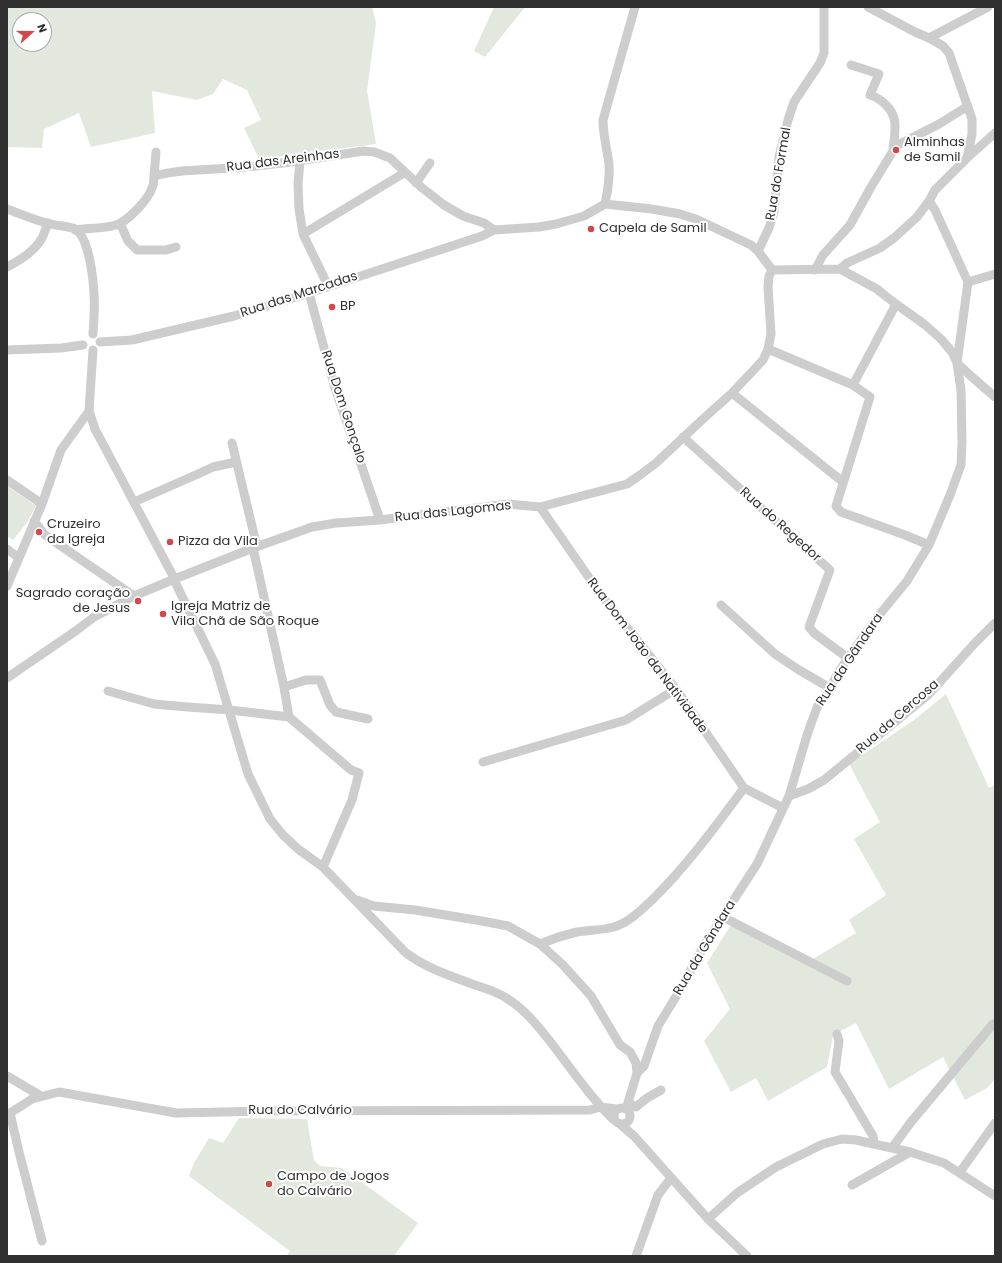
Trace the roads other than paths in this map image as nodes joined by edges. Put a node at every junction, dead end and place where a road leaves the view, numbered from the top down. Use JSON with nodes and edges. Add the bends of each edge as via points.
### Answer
{"nodes":[{"id":1,"x":635,"y":7,"type":"edge"},
{"id":2,"x":824,"y":7,"type":"edge"},
{"id":3,"x":868,"y":7,"type":"edge"},
{"id":4,"x":988,"y":7,"type":"edge"},
{"id":5,"x":929,"y":38,"type":"junction"},
{"id":6,"x":852,"y":65,"type":"dead end"},
{"id":7,"x":968,"y":106,"type":"junction"},
{"id":8,"x":995,"y":133,"type":"edge"},
{"id":9,"x":893,"y":150,"type":"junction"},
{"id":10,"x":156,"y":152,"type":"dead end"},
{"id":11,"x":967,"y":158,"type":"junction"},
{"id":12,"x":300,"y":160,"type":"junction"},
{"id":13,"x":430,"y":163,"type":"dead end"},
{"id":14,"x":404,"y":173,"type":"junction"},
{"id":15,"x":154,"y":176,"type":"junction"},
{"id":16,"x":416,"y":183,"type":"junction"},
{"id":17,"x":929,"y":201,"type":"junction"},
{"id":18,"x":605,"y":204,"type":"junction"},
{"id":19,"x":7,"y":209,"type":"edge"},
{"id":20,"x":48,"y":223,"type":"junction"},
{"id":21,"x":120,"y":223,"type":"junction"},
{"id":22,"x":75,"y":230,"type":"junction"},
{"id":23,"x":494,"y":230,"type":"junction"},
{"id":24,"x":303,"y":234,"type":"junction"},
{"id":25,"x":176,"y":247,"type":"dead end"},
{"id":26,"x":758,"y":251,"type":"junction"},
{"id":27,"x":7,"y":267,"type":"edge"},
{"id":28,"x":840,"y":269,"type":"junction"},
{"id":29,"x":772,"y":270,"type":"junction"},
{"id":30,"x":815,"y":270,"type":"junction"},
{"id":31,"x":995,"y":274,"type":"edge"},
{"id":32,"x":968,"y":282,"type":"junction"},
{"id":33,"x":328,"y":286,"type":"junction"},
{"id":34,"x":309,"y":293,"type":"junction"},
{"id":35,"x":896,"y":304,"type":"junction"},
{"id":36,"x":93,"y":334,"type":"junction"},
{"id":37,"x":100,"y":342,"type":"junction"},
{"id":38,"x":83,"y":344,"type":"junction"},
{"id":39,"x":768,"y":349,"type":"junction"},
{"id":40,"x":7,"y":350,"type":"edge"},
{"id":41,"x":93,"y":350,"type":"junction"},
{"id":42,"x":957,"y":363,"type":"junction"},
{"id":43,"x":853,"y":385,"type":"junction"},
{"id":44,"x":732,"y":393,"type":"junction"},
{"id":45,"x":995,"y":397,"type":"edge"},
{"id":46,"x":89,"y":411,"type":"junction"},
{"id":47,"x":80,"y":424,"type":"junction"},
{"id":48,"x":95,"y":429,"type":"junction"},
{"id":49,"x":683,"y":437,"type":"junction"},
{"id":50,"x":232,"y":443,"type":"dead end"},
{"id":51,"x":236,"y":462,"type":"junction"},
{"id":52,"x":7,"y":480,"type":"edge"},
{"id":53,"x":843,"y":482,"type":"junction"},
{"id":54,"x":134,"y":502,"type":"junction"},
{"id":55,"x":42,"y":504,"type":"junction"},
{"id":56,"x":540,"y":507,"type":"junction"},
{"id":57,"x":380,"y":520,"type":"junction"},
{"id":58,"x":32,"y":527,"type":"junction"},
{"id":59,"x":929,"y":545,"type":"junction"},
{"id":60,"x":255,"y":547,"type":"junction"},
{"id":61,"x":7,"y":549,"type":"edge"},
{"id":62,"x":19,"y":558,"type":"junction"},
{"id":63,"x":174,"y":579,"type":"junction"},
{"id":64,"x":7,"y":586,"type":"edge"},
{"id":65,"x":134,"y":596,"type":"junction"},
{"id":66,"x":721,"y":605,"type":"dead end"},
{"id":67,"x":995,"y":623,"type":"edge"},
{"id":68,"x":848,"y":658,"type":"junction"},
{"id":69,"x":7,"y":678,"type":"edge"},
{"id":70,"x":284,"y":687,"type":"junction"},
{"id":71,"x":830,"y":688,"type":"junction"},
{"id":72,"x":676,"y":689,"type":"junction"},
{"id":73,"x":108,"y":691,"type":"dead end"},
{"id":74,"x":230,"y":710,"type":"junction"},
{"id":75,"x":289,"y":717,"type":"junction"},
{"id":76,"x":368,"y":719,"type":"dead end"},
{"id":77,"x":483,"y":762,"type":"dead end"},
{"id":78,"x":744,"y":788,"type":"junction"},
{"id":79,"x":789,"y":796,"type":"junction"},
{"id":80,"x":783,"y":808,"type":"junction"},
{"id":81,"x":323,"y":867,"type":"junction"},
{"id":82,"x":356,"y":900,"type":"junction"},
{"id":83,"x":723,"y":917,"type":"junction"},
{"id":84,"x":540,"y":944,"type":"junction"},
{"id":85,"x":847,"y":981,"type":"dead end"},
{"id":86,"x":993,"y":1024,"type":"dead end"},
{"id":87,"x":837,"y":1034,"type":"dead end"},
{"id":88,"x":637,"y":1073,"type":"junction"},
{"id":89,"x":7,"y":1076,"type":"edge"},
{"id":90,"x":661,"y":1090,"type":"dead end"},
{"id":91,"x":41,"y":1096,"type":"junction"},
{"id":92,"x":600,"y":1107,"type":"junction"},
{"id":93,"x":624,"y":1107,"type":"junction"},
{"id":94,"x":9,"y":1114,"type":"edge"},
{"id":95,"x":621,"y":1122,"type":"junction"},
{"id":96,"x":995,"y":1123,"type":"edge"},
{"id":97,"x":874,"y":1144,"type":"junction"},
{"id":98,"x":892,"y":1148,"type":"junction"},
{"id":99,"x":910,"y":1152,"type":"junction"},
{"id":100,"x":960,"y":1172,"type":"junction"},
{"id":101,"x":671,"y":1178,"type":"junction"},
{"id":102,"x":852,"y":1185,"type":"dead end"},
{"id":103,"x":995,"y":1196,"type":"edge"},
{"id":104,"x":708,"y":1219,"type":"junction"},
{"id":105,"x":42,"y":1241,"type":"dead end"},
{"id":106,"x":636,"y":1256,"type":"edge"},
{"id":107,"x":747,"y":1256,"type":"edge"}],
"edges":[{"from":1,"to":18,"type":"street","via":[[603,120],[609,164],[609,186]]},
{"from":2,"to":26,"type":"street","name":"Rua do Formal","via":[[824,53],[794,102],[788,120],[779,157],[774,212]]},
{"from":3,"to":5,"type":"street"},
{"from":4,"to":5,"type":"street"},
{"from":5,"to":7,"type":"street","via":[[949,53]]},
{"from":6,"to":9,"type":"street","via":[[879,74],[870,95],[880,100],[894,114],[896,120]]},
{"from":7,"to":9,"type":"street"},
{"from":7,"to":11,"type":"street","via":[[972,119],[972,134]]},
{"from":8,"to":11,"type":"street"},
{"from":9,"to":30,"type":"street","via":[[850,225],[823,255]]},
{"from":10,"to":15,"type":"street"},
{"from":11,"to":17,"type":"street","via":[[935,190]]},
{"from":12,"to":14,"type":"street","name":"Rua das Areinhas","via":[[363,151],[374,152],[390,158]]},
{"from":12,"to":15,"type":"street","name":"Rua das Areinhas","via":[[237,168],[191,169]]},
{"from":12,"to":24,"type":"street","via":[[298,208]]},
{"from":13,"to":16,"type":"street"},
{"from":14,"to":16,"type":"street","name":"Rua das Areinhas"},
{"from":14,"to":24,"type":"street"},
{"from":15,"to":21,"type":"street","via":[[153,187],[148,197],[135,212]]},
{"from":16,"to":23,"type":"street","name":"Rua das Areinhas","via":[[444,205]]},
{"from":17,"to":28,"type":"street","via":[[894,238]]},
{"from":17,"to":32,"type":"street"},
{"from":18,"to":23,"type":"street","via":[[584,216],[556,224]]},
{"from":18,"to":26,"type":"street","via":[[680,214],[731,235]]},
{"from":19,"to":20,"type":"street"},
{"from":20,"to":22,"type":"street"},
{"from":20,"to":27,"type":"street","via":[[41,239],[31,251]]},
{"from":21,"to":22,"type":"street"},
{"from":21,"to":25,"type":"street","via":[[128,241],[138,250],[166,250]]},
{"from":22,"to":36,"type":"street","via":[[83,239],[91,270],[94,294]]},
{"from":23,"to":33,"type":"street","name":"Rua das Marcadas"},
{"from":24,"to":33,"type":"street"},
{"from":26,"to":29,"type":"street"},
{"from":28,"to":30,"type":"street"},
{"from":28,"to":35,"type":"street","name":"Rua da Gândara","via":[[877,289]]},
{"from":29,"to":30,"type":"street"},
{"from":29,"to":39,"type":"street","name":"Rua das Lagomas","via":[[768,287],[771,334]]},
{"from":31,"to":32,"type":"street"},
{"from":32,"to":42,"type":"street"},
{"from":33,"to":34,"type":"street","name":"Rua das Marcadas"},
{"from":34,"to":37,"type":"street","name":"Rua das Marcadas","via":[[234,316],[157,335]]},
{"from":34,"to":57,"type":"street","name":"Rua Dom Gonçalo","via":[[335,388]]},
{"from":35,"to":42,"type":"street","name":"Rua da Gândara","via":[[941,340],[952,352]]},
{"from":35,"to":43,"type":"street"},
{"from":36,"to":37,"type":"street"},
{"from":36,"to":38,"type":"street","via":[[85,336]]},
{"from":37,"to":41,"type":"street"},
{"from":38,"to":40,"type":"street","via":[[61,348]]},
{"from":38,"to":41,"type":"street"},
{"from":39,"to":43,"type":"street"},
{"from":39,"to":44,"type":"street","name":"Rua das Lagomas","via":[[763,360]]},
{"from":41,"to":46,"type":"street"},
{"from":42,"to":45,"type":"street"},
{"from":42,"to":59,"type":"street","name":"Rua da Gândara","via":[[962,416],[961,466]]},
{"from":43,"to":53,"type":"street","via":[[870,397]]},
{"from":44,"to":49,"type":"street","name":"Rua das Lagomas"},
{"from":44,"to":53,"type":"street"},
{"from":46,"to":47,"type":"street"},
{"from":46,"to":48,"type":"street"},
{"from":47,"to":48,"type":"street"},
{"from":47,"to":55,"type":"street","via":[[61,450]]},
{"from":48,"to":54,"type":"street"},
{"from":49,"to":56,"type":"street","name":"Rua das Lagomas","via":[[656,463],[627,484]]},
{"from":49,"to":68,"type":"street","name":"Rua do Regedor","via":[[830,570],[809,627]]},
{"from":50,"to":51,"type":"street"},
{"from":51,"to":54,"type":"street","via":[[213,468]]},
{"from":51,"to":60,"type":"street"},
{"from":52,"to":55,"type":"street"},
{"from":53,"to":59,"type":"street","via":[[836,506],[841,512]]},
{"from":54,"to":63,"type":"street"},
{"from":55,"to":58,"type":"street"},
{"from":56,"to":57,"type":"street","name":"Rua das Lagomas","via":[[508,504]]},
{"from":56,"to":72,"type":"street","name":"Rua Dom João da Natividade","via":[[599,592]]},
{"from":57,"to":60,"type":"street","name":"Rua das Lagomas","via":[[312,527]]},
{"from":58,"to":62,"type":"street"},
{"from":58,"to":65,"type":"street"},
{"from":59,"to":68,"type":"street","name":"Rua da Gândara","via":[[906,581]]},
{"from":60,"to":63,"type":"street","name":"Rua das Lagomas"},
{"from":60,"to":70,"type":"street"},
{"from":61,"to":62,"type":"street"},
{"from":62,"to":64,"type":"street"},
{"from":63,"to":65,"type":"street","name":"Rua das Lagomas"},
{"from":63,"to":74,"type":"street","via":[[215,664]]},
{"from":65,"to":69,"type":"street","name":"Rua das Lagomas","via":[[94,617]]},
{"from":66,"to":71,"type":"street","via":[[775,654]]},
{"from":67,"to":79,"type":"street","name":"Rua da Cercosa","via":[[928,695],[824,780]]},
{"from":68,"to":71,"type":"street","name":"Rua da Gândara"},
{"from":70,"to":75,"type":"street"},
{"from":70,"to":76,"type":"street","via":[[306,680],[320,680],[330,705],[336,712]]},
{"from":71,"to":79,"type":"street","name":"Rua da Gândara","via":[[818,705]]},
{"from":72,"to":77,"type":"street","via":[[626,720]]},
{"from":72,"to":78,"type":"street","name":"Rua Dom João da Natividade"},
{"from":73,"to":74,"type":"street","via":[[154,704]]},
{"from":74,"to":75,"type":"street"},
{"from":74,"to":81,"type":"street","via":[[248,774],[270,819],[283,835]]},
{"from":75,"to":81,"type":"street","via":[[351,770],[358,773],[352,800]]},
{"from":78,"to":80,"type":"street","name":"Rua Dom João da Natividade"},
{"from":78,"to":84,"type":"street","via":[[699,847],[666,886],[641,910],[614,927],[578,932]]},
{"from":79,"to":80,"type":"street","name":"Rua da Gândara"},
{"from":80,"to":83,"type":"street","name":"Rua da Gândara","via":[[756,864]]},
{"from":81,"to":82,"type":"street"},
{"from":82,"to":84,"type":"street","via":[[374,906],[415,910],[508,926]]},
{"from":82,"to":92,"type":"street","via":[[406,953],[417,961],[429,968],[497,993],[518,1007],[540,1029]]},
{"from":83,"to":85,"type":"street"},
{"from":83,"to":88,"type":"street","name":"Rua da Gândara","via":[[658,1026],[644,1066]]},
{"from":84,"to":88,"type":"street","via":[[591,996],[620,1045],[630,1052],[636,1063]]},
{"from":86,"to":98,"type":"street","via":[[910,1122]]},
{"from":87,"to":97,"type":"street","via":[[839,1041],[835,1072],[873,1136]]},
{"from":88,"to":93,"type":"street","name":"Rua da Gândara"},
{"from":89,"to":91,"type":"street"},
{"from":90,"to":93,"type":"street","via":[[636,1106]]},
{"from":91,"to":92,"type":"street","name":"Rua do Calvário","via":[[59,1092],[176,1112],[590,1110]]},
{"from":91,"to":94,"type":"street","name":"Rua do Calvário"},
{"from":92,"to":93,"type":"street","name":"Rua do Calvário"},
{"from":92,"to":95,"type":"street"},
{"from":93,"to":95,"type":"street","via":[[630,1113]]},
{"from":93,"to":95,"type":"street","name":"Rua da Gândara","via":[[614,1115]]},
{"from":94,"to":105,"type":"street"},
{"from":95,"to":101,"type":"street"},
{"from":96,"to":100,"type":"street"},
{"from":97,"to":98,"type":"street"},
{"from":97,"to":104,"type":"street","via":[[842,1139],[823,1144],[776,1167],[737,1193]]},
{"from":98,"to":99,"type":"street"},
{"from":99,"to":100,"type":"street","via":[[944,1163]]},
{"from":99,"to":102,"type":"street"},
{"from":100,"to":103,"type":"street"},
{"from":101,"to":104,"type":"street"},
{"from":101,"to":106,"type":"street","via":[[658,1195]]},
{"from":104,"to":107,"type":"street"}]}
